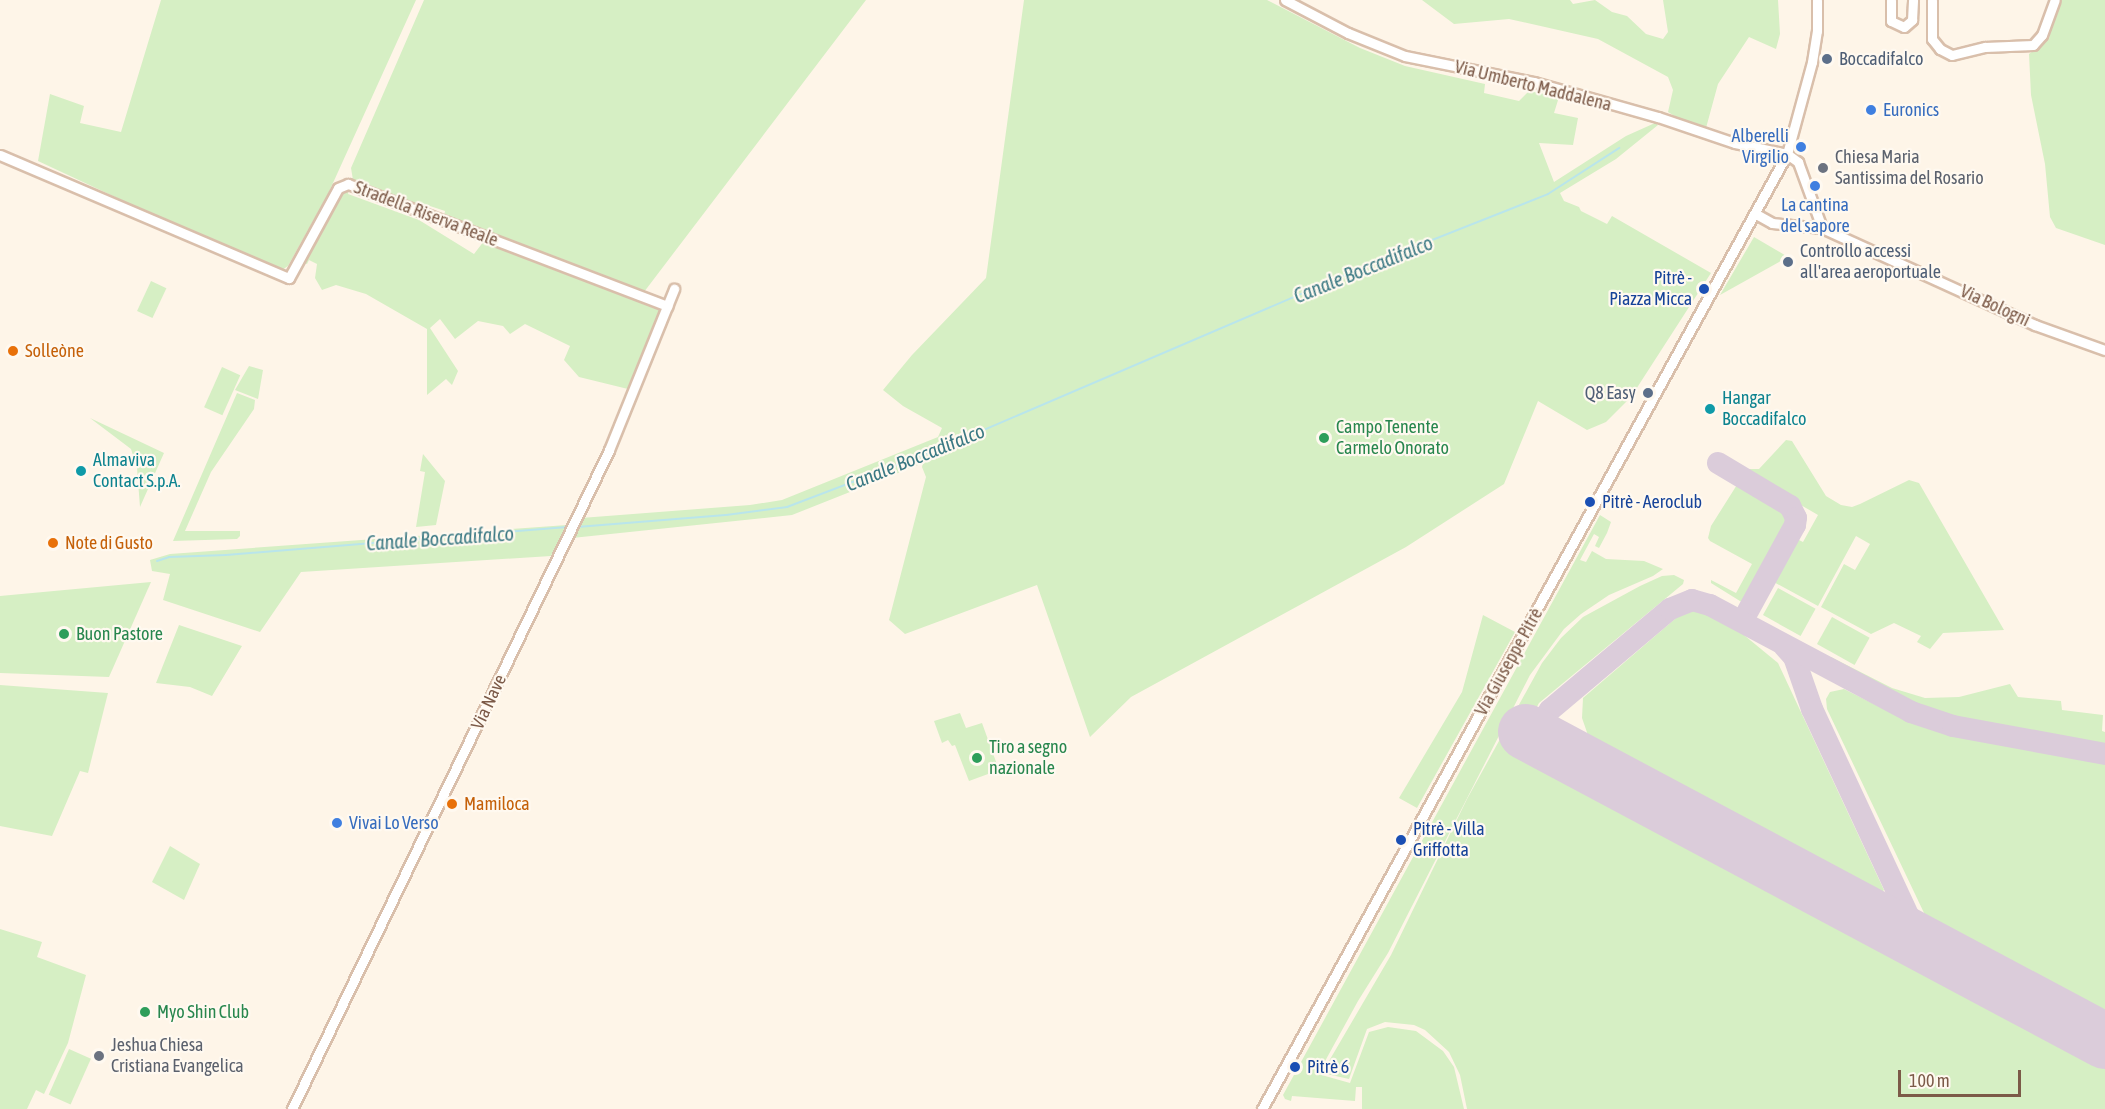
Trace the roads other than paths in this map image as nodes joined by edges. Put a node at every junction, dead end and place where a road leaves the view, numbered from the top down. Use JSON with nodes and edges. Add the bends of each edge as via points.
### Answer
{"nodes":[{"id":1,"x":1285,"y":0,"type":"edge"},
{"id":2,"x":1817,"y":0,"type":"edge"},
{"id":3,"x":1891,"y":0,"type":"edge"},
{"id":4,"x":1912,"y":0,"type":"edge"},
{"id":5,"x":1932,"y":0,"type":"edge"},
{"id":6,"x":2055,"y":0,"type":"edge"},
{"id":7,"x":1787,"y":154,"type":"junction"},
{"id":8,"x":0,"y":155,"type":"edge"},
{"id":9,"x":1756,"y":214,"type":"junction"},
{"id":10,"x":1822,"y":228,"type":"junction"},
{"id":11,"x":674,"y":289,"type":"dead end"},
{"id":12,"x":667,"y":306,"type":"junction"},
{"id":13,"x":2105,"y":350,"type":"edge"},
{"id":14,"x":292,"y":1109,"type":"edge"},
{"id":15,"x":1262,"y":1109,"type":"edge"}],
"edges":[{"from":1,"to":7,"type":"street","name":"Via Umberto Maddalena","via":[[1405,57],[1534,82],[1735,143]]},
{"from":2,"to":7,"type":"street","name":"Via Giuseppe Pitrè","via":[[1812,62]]},
{"from":3,"to":4,"type":"street","via":[[1891,21],[1904,27],[1912,20]]},
{"from":5,"to":6,"type":"street","via":[[1932,39],[1940,50],[1952,55],[1985,47],[2033,45],[2042,34]]},
{"from":7,"to":9,"type":"street","name":"Via Giuseppe Pitrè"},
{"from":7,"to":10,"type":"street","via":[[1798,162]]},
{"from":8,"to":12,"type":"street","name":"Stradella Riserva Reale","via":[[289,278],[338,188],[348,184]]},
{"from":9,"to":10,"type":"street","name":"Via Bologni","via":[[1772,223]]},
{"from":9,"to":15,"type":"street","name":"Via Giuseppe Pitrè"},
{"from":10,"to":13,"type":"street","name":"Via Bologni","via":[[2035,325]]},
{"from":11,"to":12,"type":"street","name":"Via Nave"},
{"from":12,"to":14,"type":"street","name":"Via Nave","via":[[609,450]]}]}
